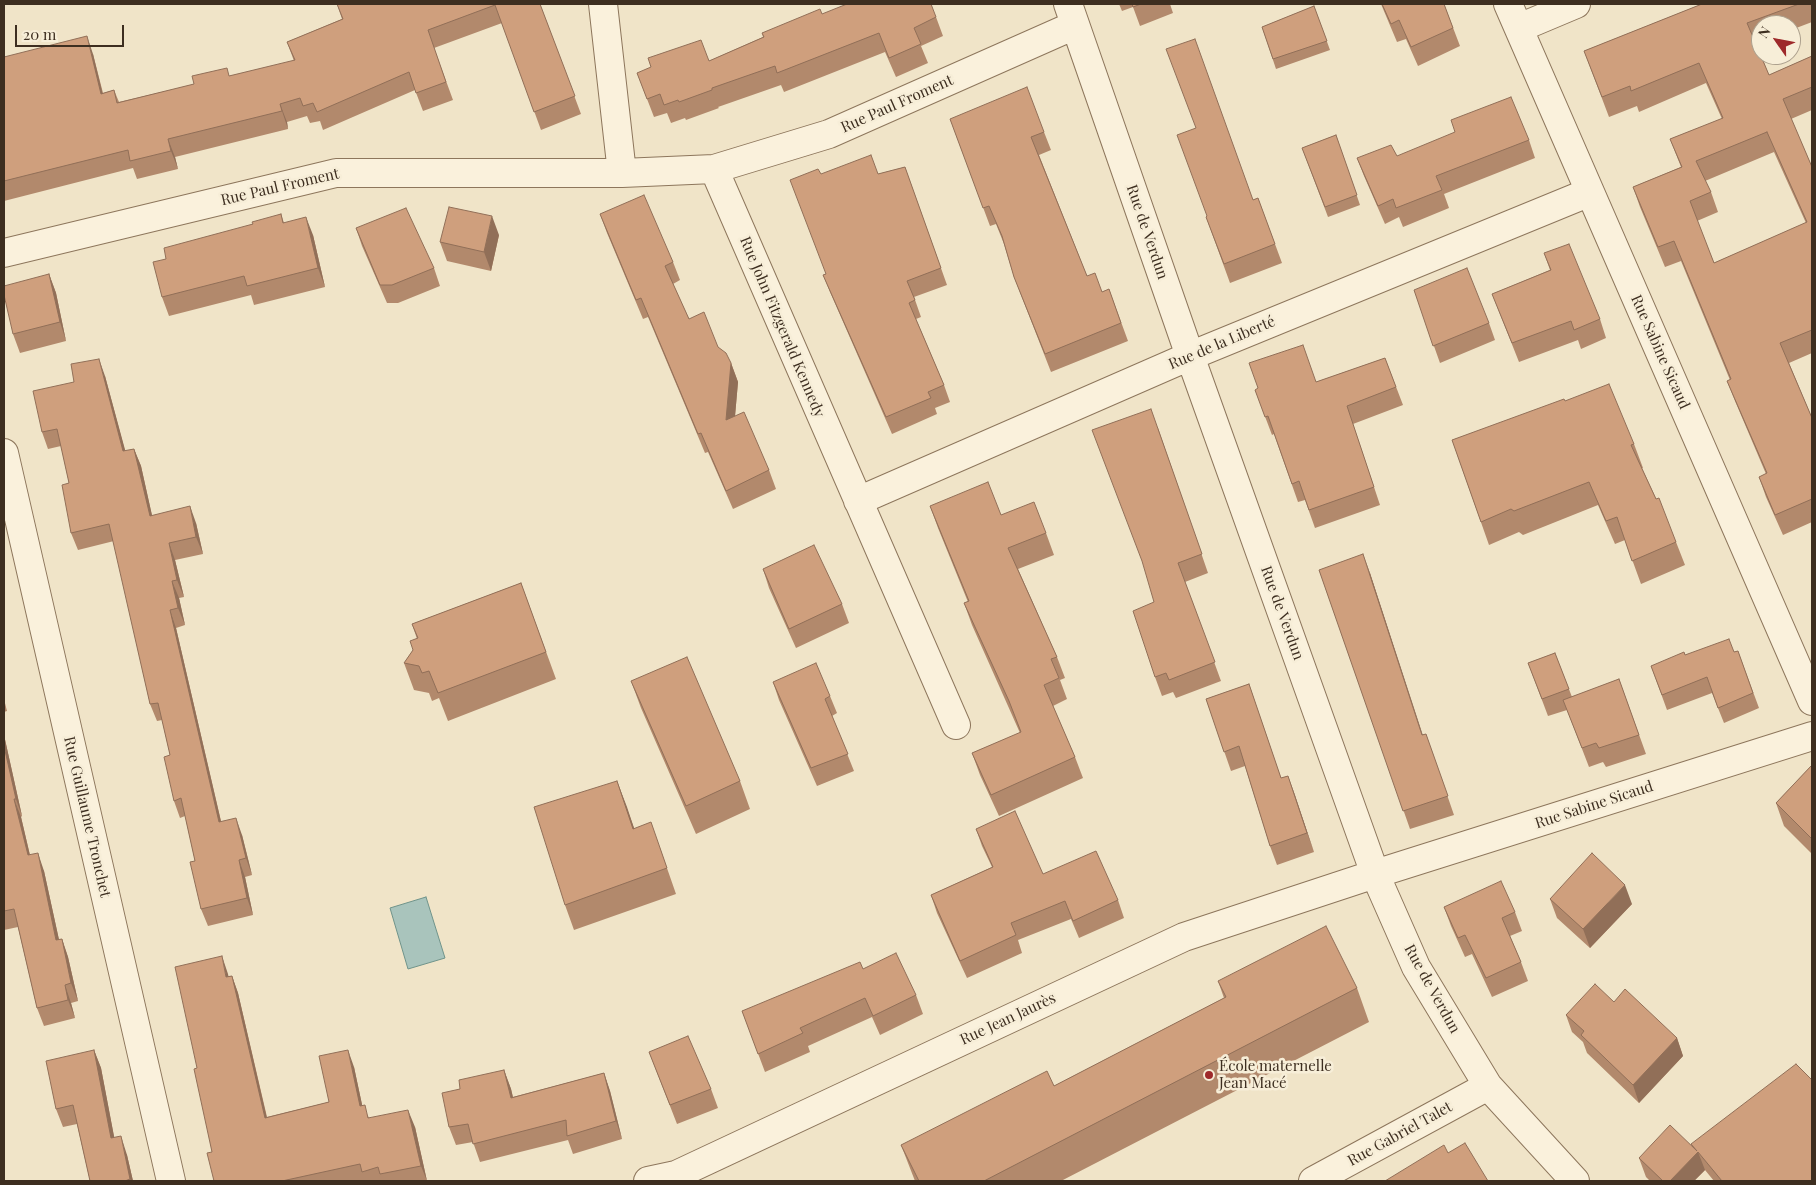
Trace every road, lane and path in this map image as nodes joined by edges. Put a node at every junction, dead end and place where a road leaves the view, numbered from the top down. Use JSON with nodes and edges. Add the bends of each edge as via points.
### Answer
{"nodes":[{"id":1,"x":603,"y":4,"type":"edge"},
{"id":2,"x":1576,"y":4,"type":"edge"},
{"id":3,"x":1071,"y":14,"type":"edge"},
{"id":4,"x":1514,"y":16,"type":"edge"},
{"id":5,"x":714,"y":169,"type":"junction"},
{"id":6,"x":622,"y":173,"type":"junction"},
{"id":7,"x":1590,"y":192,"type":"junction"},
{"id":8,"x":4,"y":253,"type":"edge"},
{"id":9,"x":1190,"y":356,"type":"junction"},
{"id":10,"x":4,"y":453,"type":"edge"},
{"id":11,"x":858,"y":501,"type":"junction"},
{"id":12,"x":1812,"y":701,"type":"edge"},
{"id":13,"x":956,"y":725,"type":"dead end"},
{"id":14,"x":1812,"y":736,"type":"edge"},
{"id":15,"x":1375,"y":874,"type":"junction"},
{"id":16,"x":1488,"y":1086,"type":"junction"},
{"id":17,"x":677,"y":1178,"type":"edge"},
{"id":18,"x":171,"y":1181,"type":"edge"},
{"id":19,"x":648,"y":1181,"type":"edge"},
{"id":20,"x":1312,"y":1181,"type":"edge"},
{"id":21,"x":1574,"y":1181,"type":"edge"}],
"edges":[{"from":1,"to":6,"type":"street"},
{"from":2,"to":4,"type":"street"},
{"from":3,"to":5,"type":"street","name":"Rue Paul Froment","via":[[829,134]]},
{"from":3,"to":9,"type":"street","name":"Rue de Verdun"},
{"from":4,"to":7,"type":"street","name":"Rue Sabine Sicaud"},
{"from":5,"to":6,"type":"street"},
{"from":5,"to":11,"type":"street","name":"Rue John Fitzgerald Kennedy"},
{"from":6,"to":8,"type":"street","name":"Rue Paul Froment","via":[[336,172]]},
{"from":7,"to":9,"type":"street","name":"Rue de la Liberté"},
{"from":7,"to":12,"type":"street","name":"Rue Sabine Sicaud"},
{"from":9,"to":11,"type":"street","name":"Rue de la Liberté"},
{"from":9,"to":15,"type":"street","name":"Rue de Verdun"},
{"from":10,"to":18,"type":"street","name":"Rue Guillaume Tronchet"},
{"from":11,"to":13,"type":"street","name":"Rue John Fitzgerald Kennedy"},
{"from":14,"to":15,"type":"street","name":"Rue Sabine Sicaud"},
{"from":15,"to":16,"type":"street","name":"Rue de Verdun","via":[[1416,967]]},
{"from":15,"to":17,"type":"street","name":"Rue Jean Jaurès","via":[[1184,937]]},
{"from":16,"to":20,"type":"street","name":"Rue Gabriel Talet"},
{"from":16,"to":21,"type":"street","name":"Rue de Verdun"},
{"from":17,"to":19,"type":"street","name":"Rue Jean Jaurès"}]}
